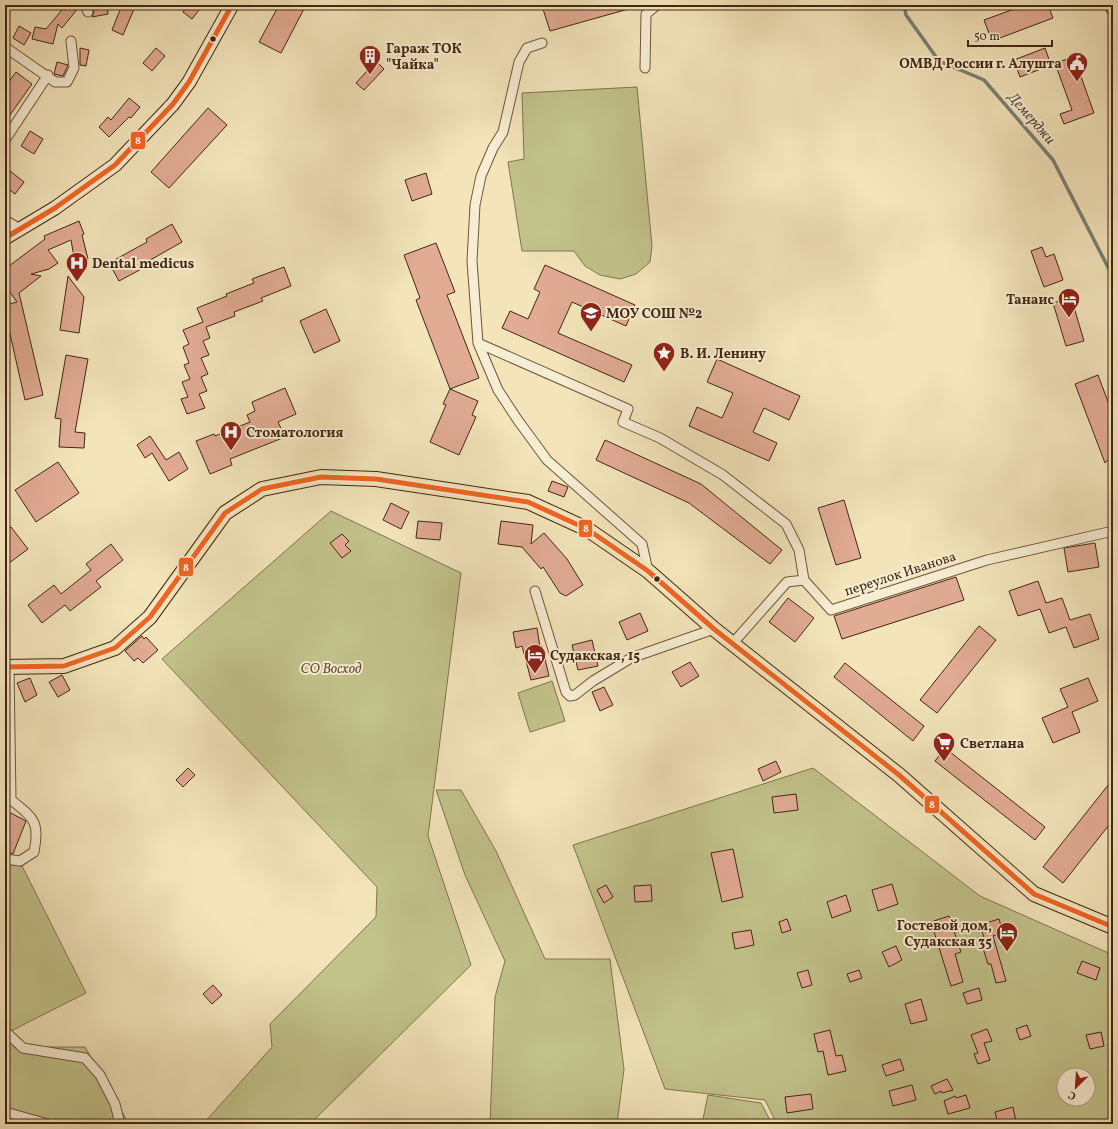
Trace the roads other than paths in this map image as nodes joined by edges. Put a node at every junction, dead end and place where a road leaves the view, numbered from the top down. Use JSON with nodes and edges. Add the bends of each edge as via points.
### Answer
{"nodes":[{"id":1,"x":232,"y":5,"type":"edge"},
{"id":2,"x":656,"y":5,"type":"edge"},
{"id":3,"x":1112,"y":5,"type":"edge"},
{"id":4,"x":1113,"y":9,"type":"edge"},
{"id":5,"x":71,"y":41,"type":"dead end"},
{"id":6,"x":542,"y":43,"type":"dead end"},
{"id":7,"x":5,"y":47,"type":"edge"},
{"id":8,"x":645,"y":68,"type":"dead end"},
{"id":9,"x":48,"y":75,"type":"junction"},
{"id":10,"x":5,"y":140,"type":"edge"},
{"id":11,"x":5,"y":220,"type":"edge"},
{"id":12,"x":20,"y":229,"type":"junction"},
{"id":13,"x":5,"y":238,"type":"edge"},
{"id":14,"x":478,"y":343,"type":"junction"},
{"id":15,"x":1113,"y":531,"type":"edge"},
{"id":16,"x":648,"y":571,"type":"junction"},
{"id":17,"x":804,"y":580,"type":"junction"},
{"id":18,"x":536,"y":591,"type":"dead end"},
{"id":19,"x":714,"y":629,"type":"junction"},
{"id":20,"x":733,"y":644,"type":"junction"},
{"id":21,"x":7,"y":667,"type":"edge"},
{"id":22,"x":5,"y":859,"type":"edge"},
{"id":23,"x":1113,"y":927,"type":"edge"},
{"id":24,"x":5,"y":1031,"type":"edge"},
{"id":25,"x":5,"y":1112,"type":"edge"},
{"id":26,"x":48,"y":1124,"type":"edge"},
{"id":27,"x":120,"y":1124,"type":"edge"}],
"edges":[{"from":1,"to":12,"type":"main road","via":[[189,82],[173,104],[114,165],[55,208]]},
{"from":2,"to":8,"type":"street","via":[[646,14]]},
{"from":3,"to":4,"type":"main road"},
{"from":5,"to":9,"type":"street","via":[[74,68],[67,82],[55,82]]},
{"from":6,"to":14,"type":"street","via":[[527,48],[519,62],[503,132],[481,176],[475,205],[472,246]]},
{"from":7,"to":9,"type":"street"},
{"from":9,"to":10,"type":"street"},
{"from":11,"to":12,"type":"street"},
{"from":12,"to":13,"type":"main road"},
{"from":14,"to":16,"type":"street","via":[[498,390],[547,460],[642,544]]},
{"from":14,"to":17,"type":"street","via":[[628,410],[623,422],[660,438],[723,475],[786,524],[799,550]]},
{"from":15,"to":17,"type":"street","name":"переулок Иванова","via":[[987,560],[831,610]]},
{"from":16,"to":19,"type":"main road"},
{"from":16,"to":21,"type":"main road","via":[[587,529],[528,502],[376,479],[321,477],[262,489],[225,513],[150,617],[115,648],[64,666]]},
{"from":17,"to":20,"type":"street","via":[[787,582]]},
{"from":18,"to":19,"type":"street","via":[[566,692],[570,696],[630,658]]},
{"from":19,"to":20,"type":"main road"},
{"from":20,"to":23,"type":"main road","via":[[899,775],[1034,894]]},
{"from":21,"to":22,"type":"street","via":[[11,800],[32,816],[38,834],[34,852],[20,862]]},
{"from":24,"to":27,"type":"street","via":[[23,1048],[85,1058],[100,1075],[115,1104]]},
{"from":25,"to":26,"type":"street"}]}
